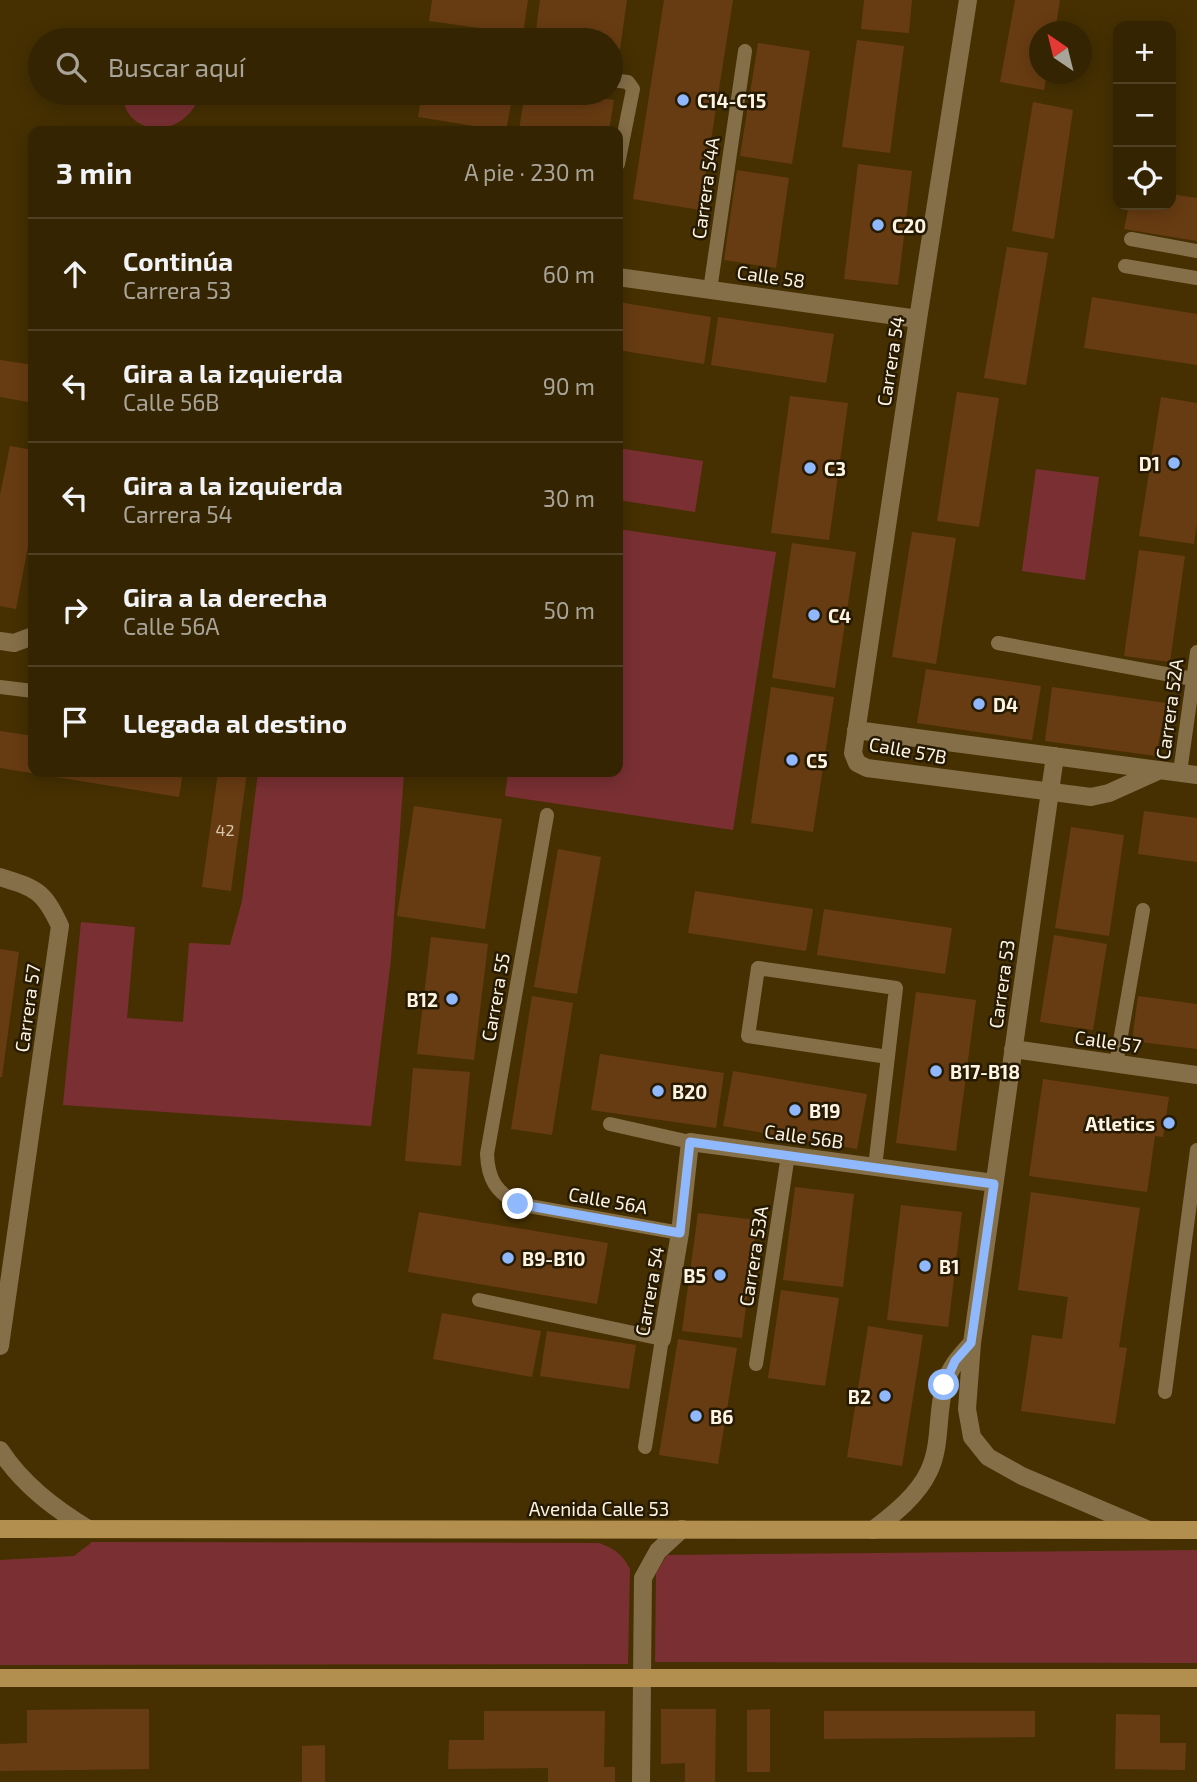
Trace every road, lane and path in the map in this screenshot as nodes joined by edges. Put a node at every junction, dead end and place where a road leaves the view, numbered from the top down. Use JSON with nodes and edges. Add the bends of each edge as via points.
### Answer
{"nodes":[{"id":1,"x":968,"y":0,"type":"edge"},
{"id":2,"x":745,"y":51,"type":"dead end"},
{"id":3,"x":623,"y":81,"type":"edge"},
{"id":4,"x":623,"y":139,"type":"edge"},
{"id":5,"x":1131,"y":239,"type":"dead end"},
{"id":6,"x":1197,"y":251,"type":"edge"},
{"id":7,"x":1125,"y":266,"type":"dead end"},
{"id":8,"x":623,"y":278,"type":"edge"},
{"id":9,"x":1197,"y":278,"type":"edge"},
{"id":10,"x":710,"y":290,"type":"junction"},
{"id":11,"x":918,"y":319,"type":"junction"},
{"id":12,"x":28,"y":638,"type":"edge"},
{"id":13,"x":0,"y":641,"type":"edge"},
{"id":14,"x":998,"y":643,"type":"dead end"},
{"id":15,"x":1197,"y":652,"type":"edge"},
{"id":16,"x":1193,"y":679,"type":"junction"},
{"id":17,"x":0,"y":687,"type":"edge"},
{"id":18,"x":28,"y":690,"type":"edge"},
{"id":19,"x":856,"y":730,"type":"junction"},
{"id":20,"x":1055,"y":756,"type":"junction"},
{"id":21,"x":1160,"y":769,"type":"junction"},
{"id":22,"x":1188,"y":774,"type":"edge"},
{"id":23,"x":1049,"y":792,"type":"junction"},
{"id":24,"x":547,"y":815,"type":"dead end"},
{"id":25,"x":0,"y":877,"type":"edge"},
{"id":26,"x":1143,"y":910,"type":"dead end"},
{"id":27,"x":1013,"y":1049,"type":"junction"},
{"id":28,"x":888,"y":1057,"type":"junction"},
{"id":29,"x":1116,"y":1064,"type":"junction"},
{"id":30,"x":1197,"y":1075,"type":"edge"},
{"id":31,"x":610,"y":1124,"type":"dead end"},
{"id":32,"x":690,"y":1142,"type":"junction"},
{"id":33,"x":1197,"y":1150,"type":"edge"},
{"id":34,"x":788,"y":1155,"type":"junction"},
{"id":35,"x":875,"y":1167,"type":"junction"},
{"id":36,"x":994,"y":1184,"type":"junction"},
{"id":37,"x":494,"y":1185,"type":"joint"},
{"id":38,"x":9,"y":1227,"type":"edge"},
{"id":39,"x":680,"y":1233,"type":"junction"},
{"id":40,"x":479,"y":1300,"type":"dead end"},
{"id":41,"x":662,"y":1339,"type":"junction"},
{"id":42,"x":971,"y":1343,"type":"junction"},
{"id":43,"x":0,"y":1346,"type":"edge"},
{"id":44,"x":756,"y":1364,"type":"dead end"},
{"id":45,"x":1165,"y":1392,"type":"dead end"},
{"id":46,"x":645,"y":1447,"type":"dead end"},
{"id":47,"x":0,"y":1450,"type":"edge"},
{"id":48,"x":0,"y":1529,"type":"edge"},
{"id":49,"x":88,"y":1529,"type":"junction"},
{"id":50,"x":682,"y":1530,"type":"junction"},
{"id":51,"x":873,"y":1530,"type":"junction"},
{"id":52,"x":1149,"y":1530,"type":"junction"},
{"id":53,"x":1197,"y":1530,"type":"edge"},
{"id":54,"x":0,"y":1678,"type":"edge"},
{"id":55,"x":642,"y":1678,"type":"junction"},
{"id":56,"x":1197,"y":1678,"type":"edge"},
{"id":57,"x":641,"y":1782,"type":"edge"}],
"edges":[{"from":1,"to":11,"type":"street","name":"Carrera 54"},
{"from":2,"to":10,"type":"lane","name":"Carrera 54A"},
{"from":3,"to":4,"type":"lane","via":[[633,89]]},
{"from":5,"to":6,"type":"lane"},
{"from":7,"to":9,"type":"lane"},
{"from":8,"to":10,"type":"street","name":"Calle 58"},
{"from":10,"to":11,"type":"street","name":"Calle 58"},
{"from":11,"to":19,"type":"street","name":"Carrera 54"},
{"from":12,"to":13,"type":"street","via":[[14,643]]},
{"from":14,"to":16,"type":"lane"},
{"from":15,"to":16,"type":"lane","name":"Carrera 52A"},
{"from":16,"to":22,"type":"lane","name":"Carrera 52A"},
{"from":17,"to":18,"type":"lane"},
{"from":19,"to":20,"type":"street","name":"Calle 57B"},
{"from":19,"to":23,"type":"street","name":"Calle 57B","via":[[853,753],[857,763],[867,768]]},
{"from":20,"to":21,"type":"street","name":"Calle 57B"},
{"from":20,"to":23,"type":"street","name":"Carrera 53"},
{"from":21,"to":22,"type":"street","name":"Calle 57B"},
{"from":21,"to":23,"type":"street","name":"Calle 57B","via":[[1091,797]]},
{"from":23,"to":27,"type":"street","name":"Carrera 53"},
{"from":24,"to":37,"type":"lane","name":"Carrera 55","via":[[487,1154]]},
{"from":25,"to":38,"type":"street","name":"Carrera 57","via":[[33,887],[51,906],[60,926]]},
{"from":26,"to":29,"type":"lane"},
{"from":27,"to":29,"type":"street","name":"Calle 57"},
{"from":27,"to":36,"type":"street","name":"Carrera 53"},
{"from":28,"to":28,"type":"lane","via":[[896,988],[758,968],[748,1036]]},
{"from":28,"to":35,"type":"lane"},
{"from":29,"to":30,"type":"street","name":"Calle 57"},
{"from":31,"to":32,"type":"lane","name":"Calle 56B"},
{"from":32,"to":34,"type":"street","name":"Calle 56B"},
{"from":32,"to":39,"type":"street","name":"Carrera 54"},
{"from":33,"to":45,"type":"lane"},
{"from":34,"to":35,"type":"street","name":"Calle 56B"},
{"from":34,"to":44,"type":"lane","name":"Carrera 53A"},
{"from":35,"to":36,"type":"street","name":"Calle 56B"},
{"from":36,"to":42,"type":"street","name":"Carrera 53"},
{"from":37,"to":39,"type":"lane","name":"Calle 56A","via":[[518,1204]]},
{"from":38,"to":43,"type":"street","name":"Carrera 57"},
{"from":39,"to":41,"type":"street","name":"Carrera 54"},
{"from":40,"to":41,"type":"lane"},
{"from":41,"to":46,"type":"lane","name":"Carrera 54"},
{"from":42,"to":51,"type":"street","name":"Carrera 53","via":[[955,1361],[944,1385],[930,1469],[922,1484]]},
{"from":42,"to":52,"type":"street","name":"Carrera 53","via":[[967,1409],[972,1437],[988,1457]]},
{"from":47,"to":49,"type":"street","via":[[38,1493]]},
{"from":48,"to":49,"type":"main road","name":"Avenida Calle 53"},
{"from":49,"to":50,"type":"main road","name":"Avenida Calle 53"},
{"from":50,"to":51,"type":"main road","name":"Avenida Calle 53"},
{"from":50,"to":55,"type":"street","via":[[658,1551],[643,1578]]},
{"from":51,"to":52,"type":"main road","name":"Avenida Calle 53"},
{"from":52,"to":53,"type":"main road","name":"Avenida Calle 53"},
{"from":54,"to":55,"type":"main road"},
{"from":55,"to":56,"type":"main road"},
{"from":55,"to":57,"type":"street"}]}
